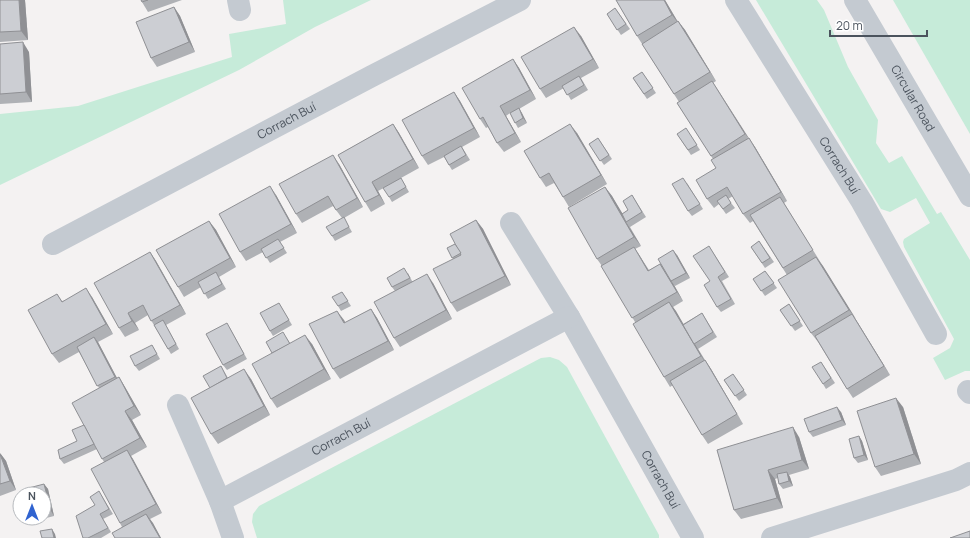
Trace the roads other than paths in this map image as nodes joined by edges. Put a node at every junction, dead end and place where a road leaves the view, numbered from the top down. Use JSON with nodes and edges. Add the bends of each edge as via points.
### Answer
{"nodes":[{"id":1,"x":520,"y":0,"type":"edge"},
{"id":2,"x":736,"y":0,"type":"edge"},
{"id":3,"x":855,"y":0,"type":"edge"},
{"id":4,"x":970,"y":196,"type":"edge"},
{"id":5,"x":511,"y":224,"type":"dead end"},
{"id":6,"x":53,"y":244,"type":"dead end"},
{"id":7,"x":569,"y":317,"type":"junction"},
{"id":8,"x":936,"y":334,"type":"dead end"},
{"id":9,"x":178,"y":404,"type":"dead end"},
{"id":10,"x":970,"y":473,"type":"edge"},
{"id":11,"x":220,"y":501,"type":"junction"},
{"id":12,"x":233,"y":538,"type":"edge"},
{"id":13,"x":693,"y":538,"type":"edge"},
{"id":14,"x":772,"y":538,"type":"edge"}],
"edges":[{"from":1,"to":6,"type":"street","name":"Corrach Buí"},
{"from":2,"to":8,"type":"street","name":"Corrach Buí","via":[[862,202]]},
{"from":3,"to":4,"type":"street","name":"Circular Road"},
{"from":5,"to":7,"type":"street","name":"Corrach Buí"},
{"from":7,"to":11,"type":"street","name":"Corrach Buí"},
{"from":7,"to":13,"type":"street","name":"Corrach Buí"},
{"from":9,"to":11,"type":"street"},
{"from":10,"to":14,"type":"street","via":[[956,480]]},
{"from":11,"to":12,"type":"street"}]}
